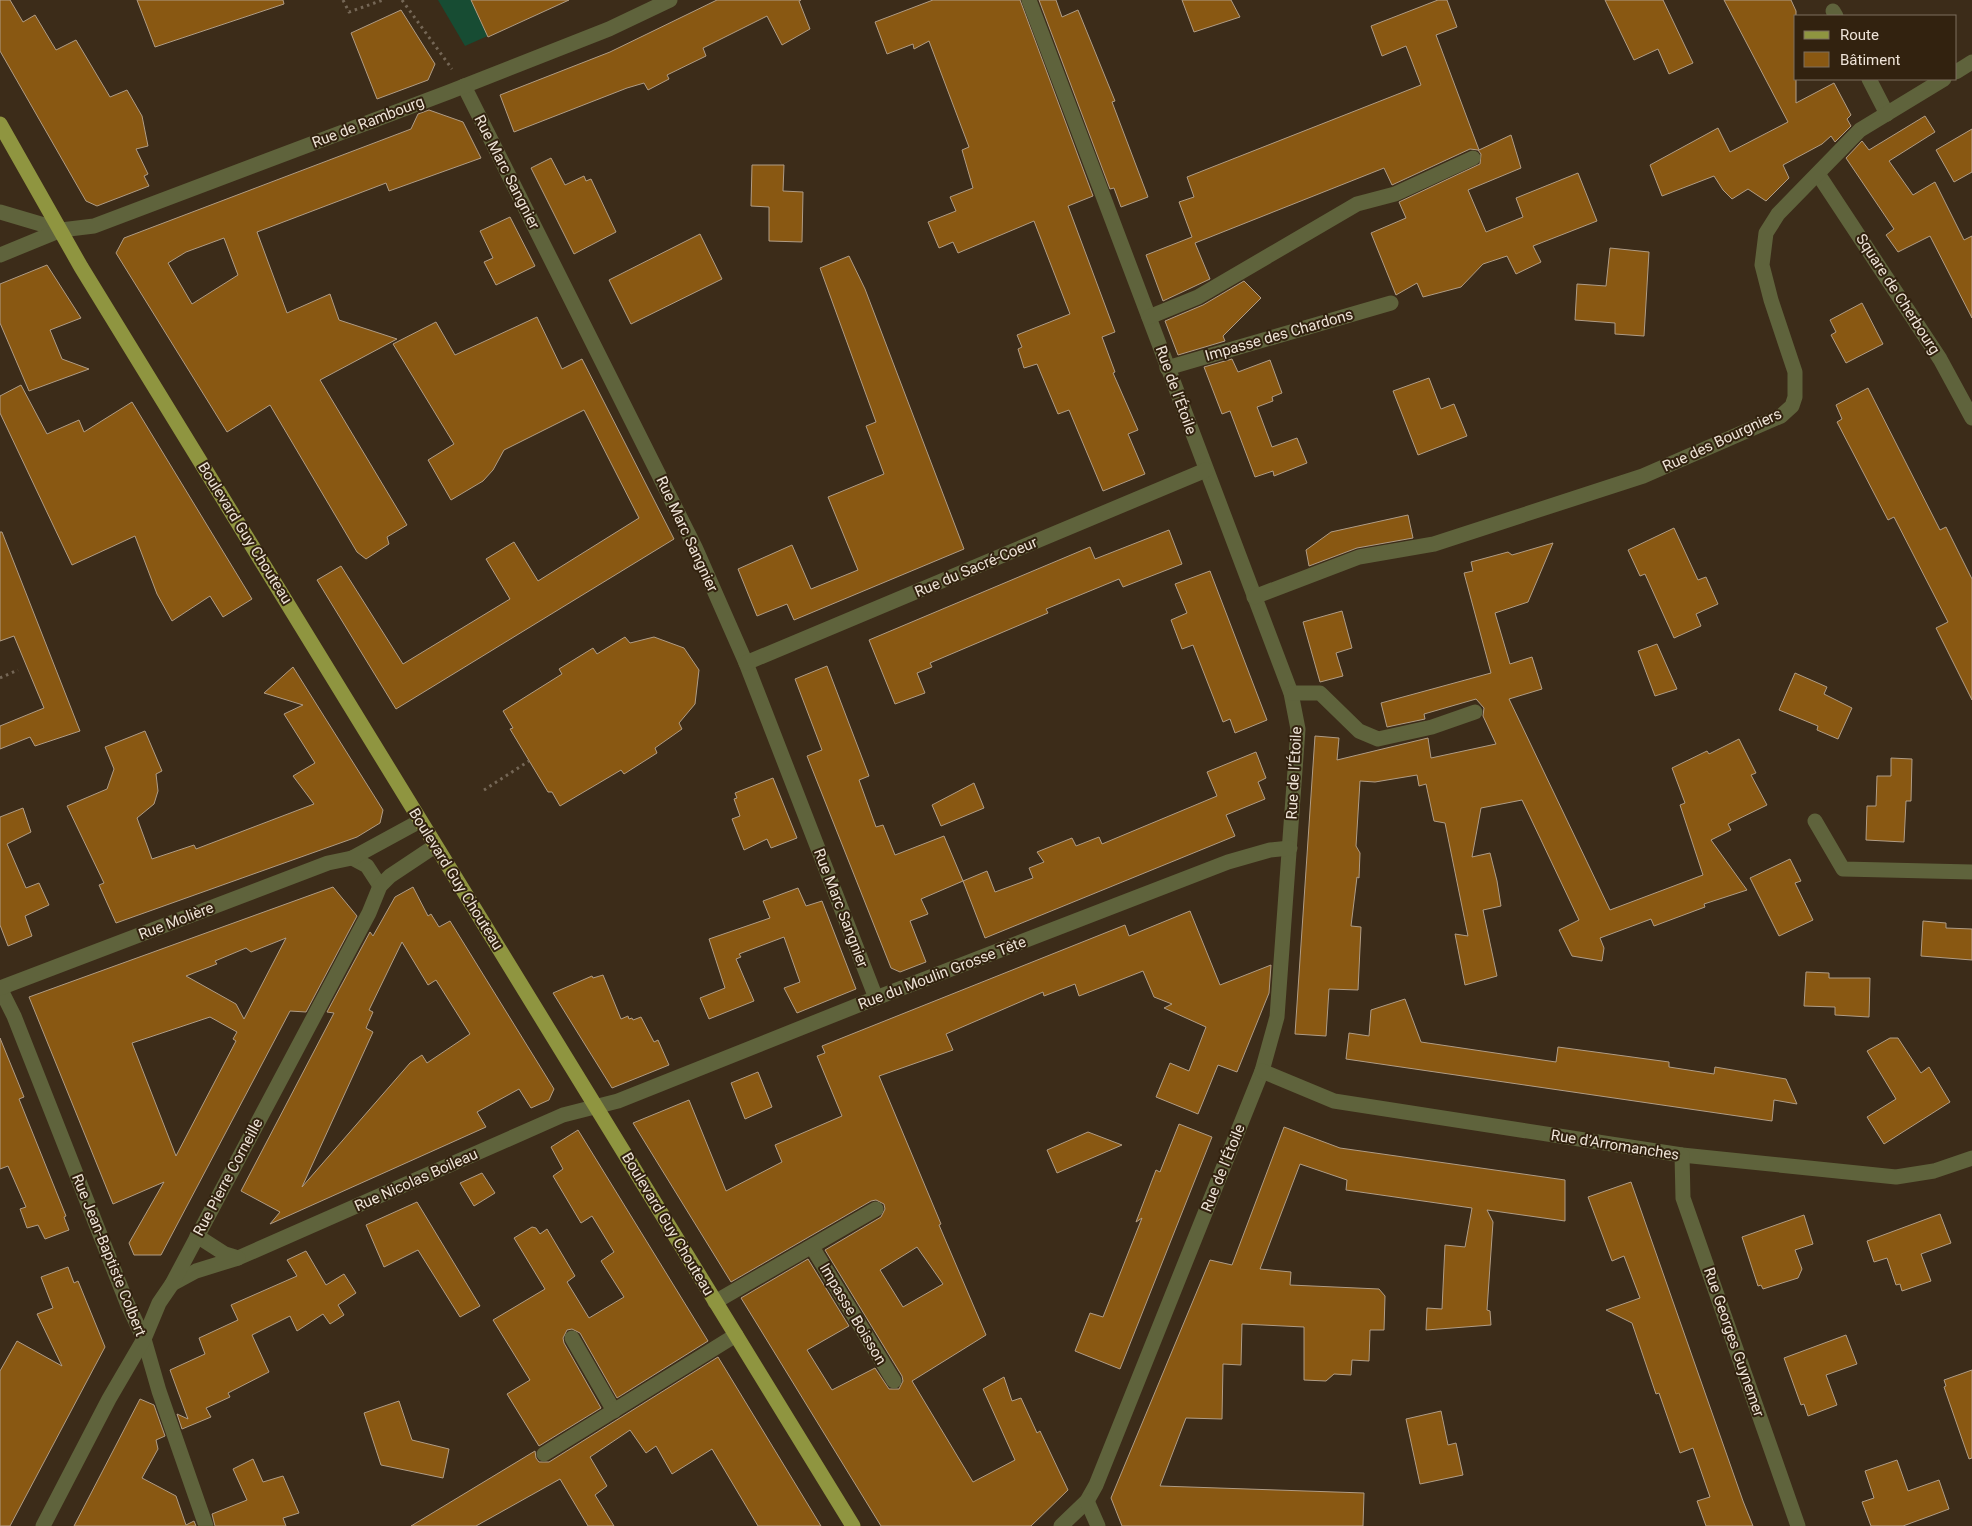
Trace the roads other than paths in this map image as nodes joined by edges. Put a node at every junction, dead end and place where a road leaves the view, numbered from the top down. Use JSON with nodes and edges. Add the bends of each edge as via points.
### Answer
{"nodes":[{"id":1,"x":670,"y":0,"type":"edge"},
{"id":2,"x":1029,"y":0,"type":"edge"},
{"id":3,"x":1972,"y":62,"type":"edge"},
{"id":4,"x":1957,"y":71,"type":"edge"},
{"id":5,"x":1870,"y":80,"type":"edge"},
{"id":6,"x":1942,"y":80,"type":"edge"},
{"id":7,"x":464,"y":86,"type":"junction"},
{"id":8,"x":1887,"y":114,"type":"junction"},
{"id":9,"x":0,"y":124,"type":"edge"},
{"id":10,"x":1473,"y":158,"type":"dead end"},
{"id":11,"x":1818,"y":174,"type":"junction"},
{"id":12,"x":0,"y":212,"type":"edge"},
{"id":13,"x":61,"y":230,"type":"junction"},
{"id":14,"x":0,"y":255,"type":"edge"},
{"id":15,"x":1391,"y":303,"type":"dead end"},
{"id":16,"x":1149,"y":317,"type":"junction"},
{"id":17,"x":1167,"y":368,"type":"junction"},
{"id":18,"x":1972,"y":418,"type":"edge"},
{"id":19,"x":1206,"y":470,"type":"junction"},
{"id":20,"x":1254,"y":597,"type":"junction"},
{"id":21,"x":746,"y":663,"type":"junction"},
{"id":22,"x":1291,"y":693,"type":"junction"},
{"id":23,"x":1475,"y":712,"type":"dead end"},
{"id":24,"x":1815,"y":820,"type":"dead end"},
{"id":25,"x":420,"y":821,"type":"junction"},
{"id":26,"x":435,"y":846,"type":"junction"},
{"id":27,"x":1290,"y":848,"type":"junction"},
{"id":28,"x":352,"y":858,"type":"junction"},
{"id":29,"x":1972,"y":872,"type":"edge"},
{"id":30,"x":380,"y":886,"type":"junction"},
{"id":31,"x":0,"y":988,"type":"edge"},
{"id":32,"x":876,"y":998,"type":"junction"},
{"id":33,"x":1262,"y":1071,"type":"junction"},
{"id":34,"x":596,"y":1107,"type":"junction"},
{"id":35,"x":1682,"y":1155,"type":"junction"},
{"id":36,"x":1972,"y":1158,"type":"edge"},
{"id":37,"x":876,"y":1209,"type":"dead end"},
{"id":38,"x":197,"y":1236,"type":"junction"},
{"id":39,"x":812,"y":1247,"type":"junction"},
{"id":40,"x":238,"y":1258,"type":"junction"},
{"id":41,"x":172,"y":1284,"type":"junction"},
{"id":42,"x":715,"y":1302,"type":"junction"},
{"id":43,"x":736,"y":1335,"type":"junction"},
{"id":44,"x":572,"y":1338,"type":"dead end"},
{"id":45,"x":144,"y":1339,"type":"junction"},
{"id":46,"x":894,"y":1381,"type":"dead end"},
{"id":47,"x":614,"y":1411,"type":"junction"},
{"id":48,"x":544,"y":1454,"type":"dead end"},
{"id":49,"x":1087,"y":1501,"type":"junction"},
{"id":50,"x":42,"y":1526,"type":"edge"},
{"id":51,"x":206,"y":1526,"type":"edge"},
{"id":52,"x":853,"y":1526,"type":"edge"},
{"id":53,"x":1061,"y":1526,"type":"edge"},
{"id":54,"x":1098,"y":1526,"type":"edge"},
{"id":55,"x":1798,"y":1526,"type":"edge"}],
"edges":[{"from":1,"to":7,"type":"street","name":"Rue de Rambourg","via":[[608,29]]},
{"from":2,"to":16,"type":"street","name":"Rue de l’Étoile"},
{"from":3,"to":4,"type":"street"},
{"from":5,"to":8,"type":"street"},
{"from":6,"to":8,"type":"street","name":"Rue des Bourgniers"},
{"from":7,"to":13,"type":"street","name":"Rue de Rambourg","via":[[94,226]]},
{"from":7,"to":21,"type":"street","name":"Rue Marc Sangnier","via":[[695,547]]},
{"from":8,"to":11,"type":"street","name":"Rue des Bourgniers","via":[[1860,130]]},
{"from":9,"to":13,"type":"main road","name":"Boulevard Guy Chouteau"},
{"from":10,"to":16,"type":"street","via":[[1395,194],[1356,204],[1198,297]]},
{"from":11,"to":18,"type":"street","name":"Square de Cherbourg","via":[[1940,359]]},
{"from":11,"to":20,"type":"street","name":"Rue des Bourgniers","via":[[1778,214],[1766,233],[1762,265],[1796,380],[1792,406],[1780,416],[1643,476],[1434,544],[1359,557]]},
{"from":12,"to":13,"type":"street"},
{"from":13,"to":14,"type":"street"},
{"from":13,"to":25,"type":"main road","name":"Boulevard Guy Chouteau"},
{"from":15,"to":17,"type":"street","name":"Impasse des Chardons"},
{"from":16,"to":17,"type":"street","name":"Rue de l’Étoile"},
{"from":17,"to":19,"type":"street","name":"Rue de l’Étoile"},
{"from":19,"to":20,"type":"street","name":"Rue de l’Étoile"},
{"from":19,"to":21,"type":"street","name":"Rue du Sacré-Coeur"},
{"from":20,"to":22,"type":"street","name":"Rue de l’Étoile"},
{"from":21,"to":32,"type":"street","name":"Rue Marc Sangnier"},
{"from":22,"to":23,"type":"street","via":[[1320,693],[1359,731],[1378,739],[1432,727]]},
{"from":22,"to":27,"type":"street","name":"Rue de l’Étoile","via":[[1298,729]]},
{"from":24,"to":29,"type":"street","via":[[1843,869]]},
{"from":25,"to":26,"type":"main road","name":"Boulevard Guy Chouteau"},
{"from":25,"to":28,"type":"street","name":"Rue Molière"},
{"from":26,"to":30,"type":"street","name":"Rue Pierre Corneille"},
{"from":26,"to":34,"type":"main road","name":"Boulevard Guy Chouteau"},
{"from":27,"to":32,"type":"street","name":"Rue du Moulin Grosse Tête","via":[[1228,862]]},
{"from":27,"to":33,"type":"street","name":"Rue de l’Étoile","via":[[1277,1017]]},
{"from":28,"to":30,"type":"street","via":[[367,866]]},
{"from":28,"to":31,"type":"street","name":"Rue Molière","via":[[328,864]]},
{"from":30,"to":38,"type":"street","name":"Rue Pierre Corneille","via":[[369,913]]},
{"from":31,"to":45,"type":"street","name":"Rue Jean-Baptiste Colbert"},
{"from":32,"to":34,"type":"street","name":"Rue du Moulin Grosse Tête"},
{"from":33,"to":35,"type":"street","name":"Rue d’Arromanches","via":[[1334,1101]]},
{"from":33,"to":49,"type":"street","name":"Rue de l’Étoile"},
{"from":34,"to":40,"type":"street","name":"Rue Nicolas Boileau","via":[[563,1115]]},
{"from":34,"to":42,"type":"main road","name":"Boulevard Guy Chouteau"},
{"from":35,"to":36,"type":"street","name":"Rue d’Arromanches","via":[[1896,1177],[1934,1171]]},
{"from":35,"to":55,"type":"street","name":"Rue Georges Guynemer","via":[[1683,1198]]},
{"from":37,"to":39,"type":"street","name":"Impasse Boisson"},
{"from":38,"to":40,"type":"street","via":[[225,1254]]},
{"from":38,"to":41,"type":"street","name":"Rue Pierre Corneille"},
{"from":39,"to":42,"type":"street","name":"Impasse Boisson"},
{"from":39,"to":46,"type":"street","name":"Impasse Boisson"},
{"from":40,"to":41,"type":"street","name":"Rue Nicolas Boileau","via":[[196,1271]]},
{"from":41,"to":45,"type":"street","name":"Rue Pierre Corneille","via":[[159,1304]]},
{"from":42,"to":43,"type":"main road","name":"Boulevard Guy Chouteau"},
{"from":43,"to":47,"type":"street"},
{"from":43,"to":52,"type":"main road","name":"Boulevard Guy Chouteau"},
{"from":44,"to":47,"type":"street"},
{"from":45,"to":50,"type":"street","name":"Rue Pierre Corneille"},
{"from":45,"to":51,"type":"street","name":"Rue Jean-Baptiste Colbert"},
{"from":47,"to":48,"type":"street"},
{"from":49,"to":53,"type":"street","name":"Rue de l’Étoile"},
{"from":49,"to":54,"type":"street"}]}
